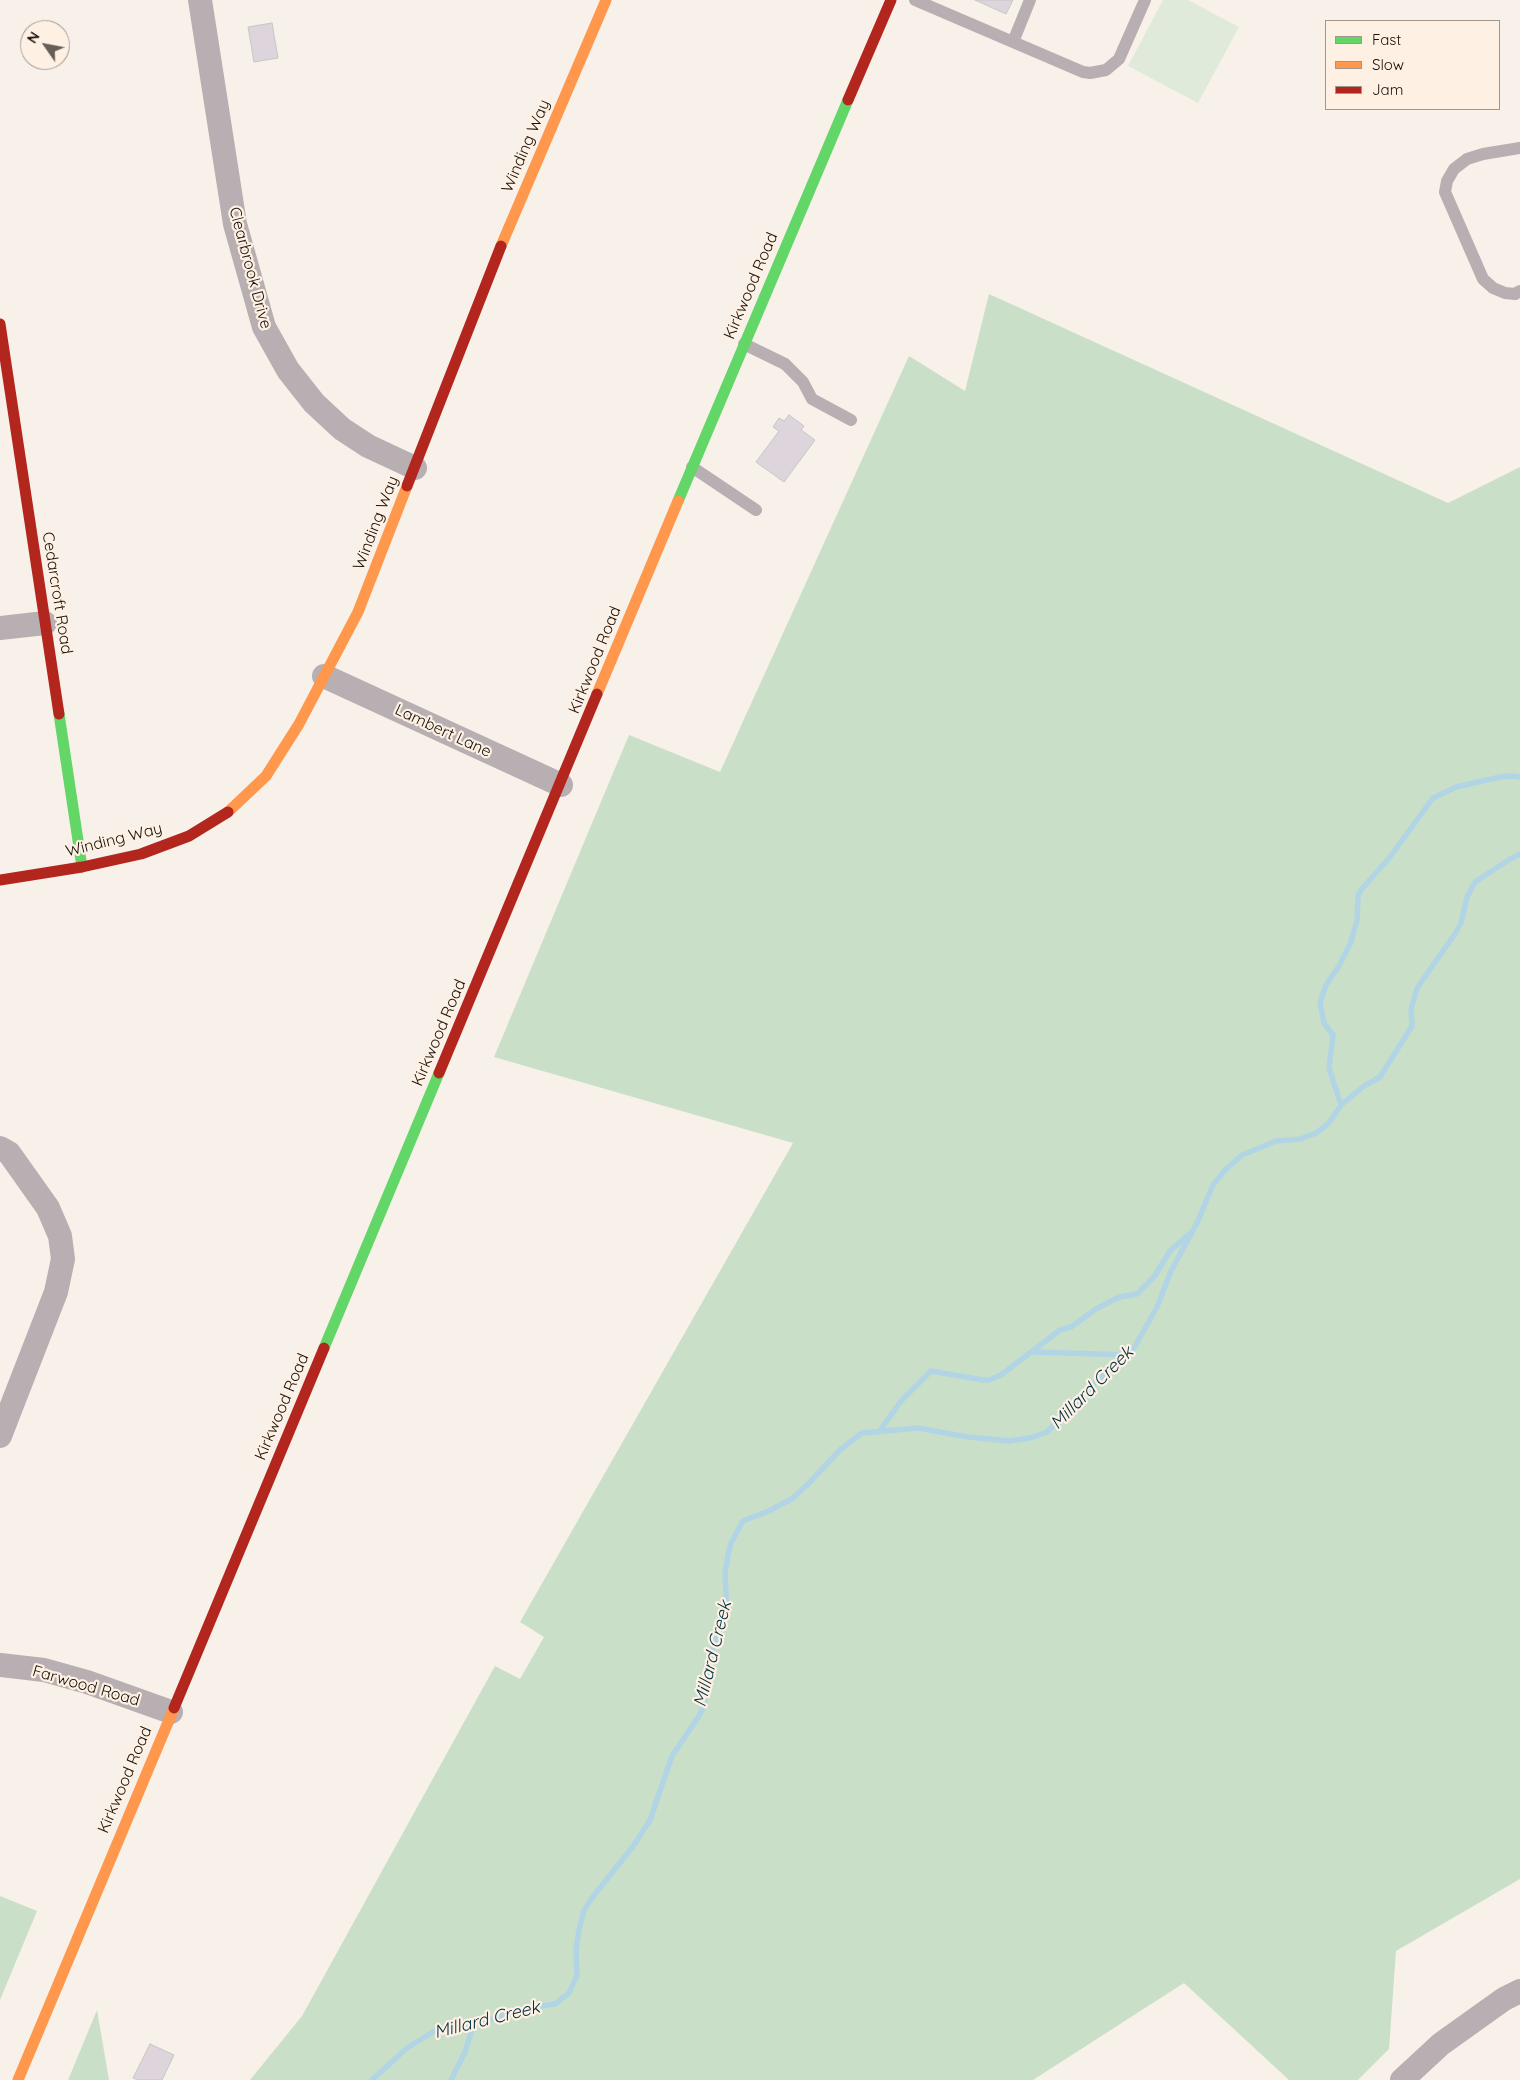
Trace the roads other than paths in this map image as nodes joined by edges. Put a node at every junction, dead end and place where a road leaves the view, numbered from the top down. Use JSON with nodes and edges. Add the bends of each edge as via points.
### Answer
{"nodes":[{"id":1,"x":200,"y":0,"type":"edge"},
{"id":2,"x":606,"y":0,"type":"edge"},
{"id":3,"x":891,"y":0,"type":"edge"},
{"id":4,"x":915,"y":0,"type":"edge"},
{"id":5,"x":1030,"y":0,"type":"edge"},
{"id":6,"x":1145,"y":0,"type":"edge"},
{"id":7,"x":1013,"y":42,"type":"junction"},
{"id":8,"x":1520,"y":148,"type":"edge"},
{"id":9,"x":1520,"y":291,"type":"edge"},
{"id":10,"x":0,"y":324,"type":"edge"},
{"id":11,"x":744,"y":344,"type":"junction"},
{"id":12,"x":851,"y":420,"type":"dead end"},
{"id":13,"x":692,"y":467,"type":"junction"},
{"id":14,"x":415,"y":468,"type":"junction"},
{"id":15,"x":756,"y":510,"type":"dead end"},
{"id":16,"x":45,"y":623,"type":"junction"},
{"id":17,"x":0,"y":628,"type":"edge"},
{"id":18,"x":324,"y":676,"type":"junction"},
{"id":19,"x":561,"y":785,"type":"junction"},
{"id":20,"x":82,"y":867,"type":"junction"},
{"id":21,"x":0,"y":880,"type":"edge"},
{"id":22,"x":0,"y":1148,"type":"edge"},
{"id":23,"x":0,"y":1436,"type":"edge"},
{"id":24,"x":0,"y":1665,"type":"edge"},
{"id":25,"x":171,"y":1712,"type":"junction"},
{"id":26,"x":1520,"y":1991,"type":"edge"},
{"id":27,"x":18,"y":2080,"type":"edge"},
{"id":28,"x":1402,"y":2080,"type":"edge"}],
"edges":[{"from":1,"to":14,"type":"street","name":"Clearbrook Drive","via":[[235,224],[264,327],[288,370],[314,403],[342,429],[368,446]]},
{"from":2,"to":14,"type":"street","name":"Winding Way","via":[[498,253]]},
{"from":3,"to":11,"type":"street","name":"Kirkwood Road"},
{"from":4,"to":7,"type":"lane"},
{"from":5,"to":7,"type":"lane"},
{"from":6,"to":7,"type":"lane","via":[[1121,56],[1106,70],[1084,72]]},
{"from":8,"to":9,"type":"lane","via":[[1467,159],[1454,169],[1445,192],[1482,279],[1505,293]]},
{"from":10,"to":16,"type":"street","name":"Cedarcroft Road"},
{"from":11,"to":12,"type":"lane","via":[[785,364],[803,382],[812,399]]},
{"from":11,"to":13,"type":"street","name":"Kirkwood Road"},
{"from":13,"to":15,"type":"lane"},
{"from":13,"to":19,"type":"street","name":"Kirkwood Road"},
{"from":14,"to":18,"type":"street","name":"Winding Way","via":[[358,612]]},
{"from":16,"to":17,"type":"street"},
{"from":16,"to":20,"type":"street","name":"Cedarcroft Road"},
{"from":18,"to":19,"type":"street","name":"Lambert Lane"},
{"from":18,"to":20,"type":"street","name":"Winding Way","via":[[266,776],[228,812],[189,836],[140,854]]},
{"from":19,"to":25,"type":"street","name":"Kirkwood Road"},
{"from":20,"to":21,"type":"street","name":"Winding Way"},
{"from":22,"to":23,"type":"street","via":[[9,1153],[48,1208],[60,1236],[63,1259],[56,1292]]},
{"from":24,"to":25,"type":"street","name":"Farwood Road","via":[[44,1670]]},
{"from":25,"to":27,"type":"street","name":"Kirkwood Road"},
{"from":26,"to":28,"type":"street","via":[[1441,2044]]}]}
